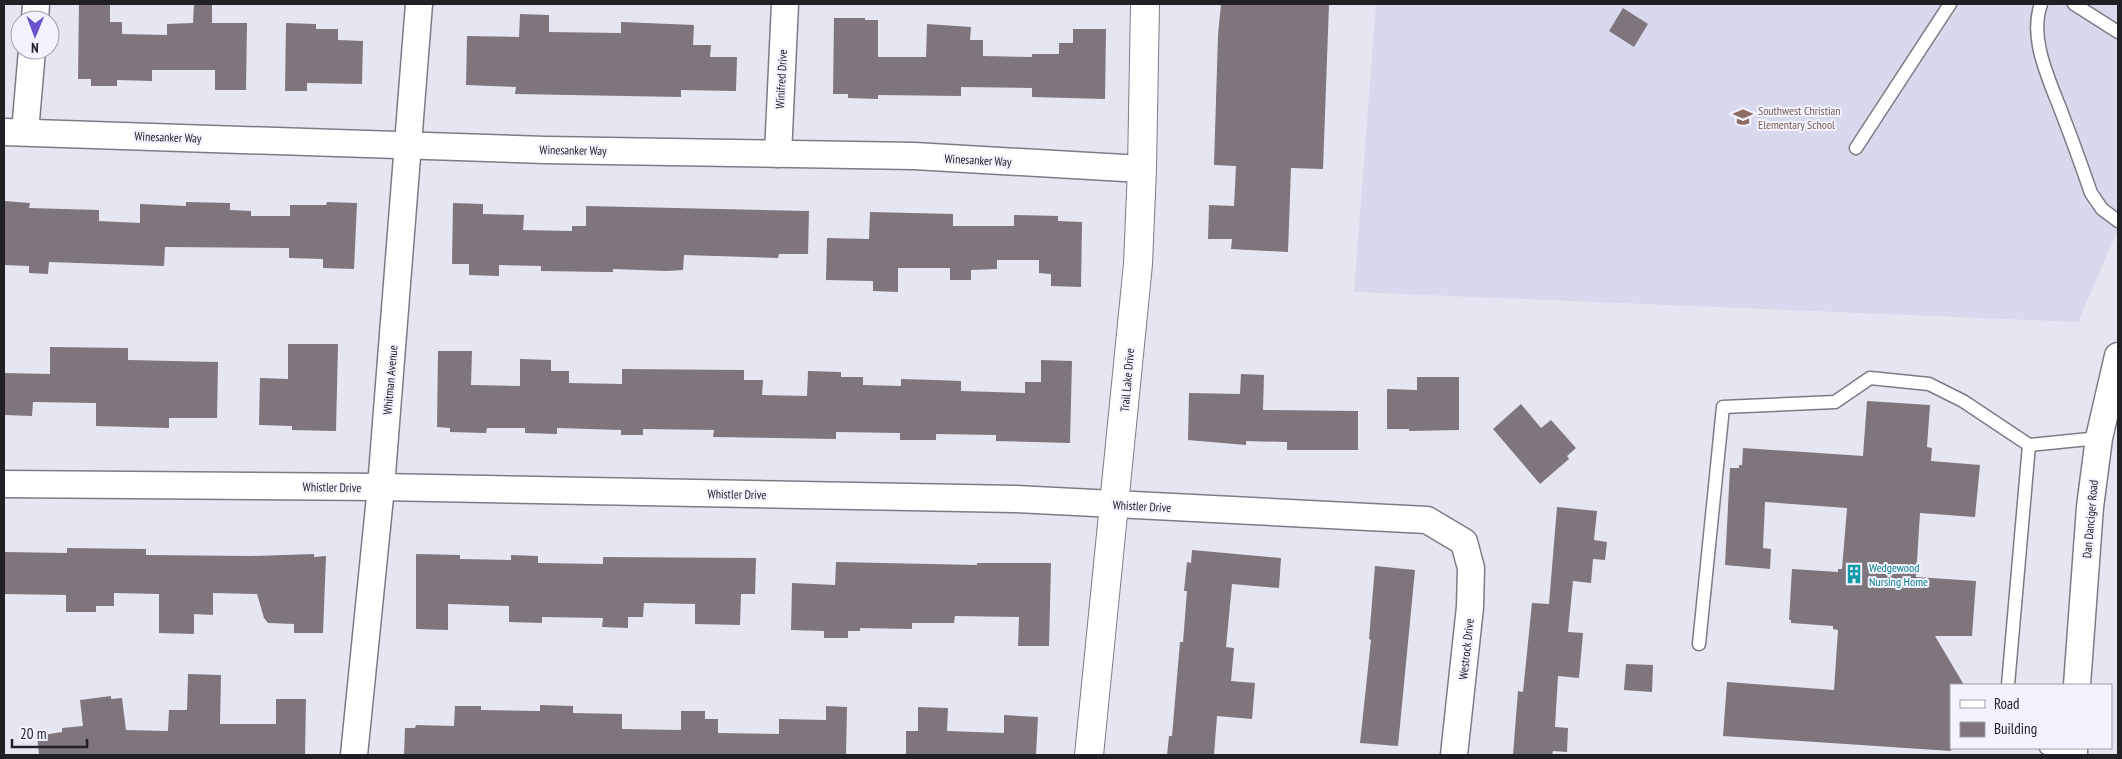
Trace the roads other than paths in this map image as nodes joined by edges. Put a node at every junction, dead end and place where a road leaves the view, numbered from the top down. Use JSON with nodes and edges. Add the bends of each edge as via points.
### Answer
{"nodes":[{"id":1,"x":419,"y":4,"type":"edge"},
{"id":2,"x":785,"y":4,"type":"edge"},
{"id":3,"x":1145,"y":4,"type":"edge"},
{"id":4,"x":1950,"y":4,"type":"edge"},
{"id":5,"x":2041,"y":4,"type":"edge"},
{"id":6,"x":2074,"y":4,"type":"edge"},
{"id":7,"x":2118,"y":32,"type":"edge"},
{"id":8,"x":30,"y":60,"type":"edge"},
{"id":9,"x":15,"y":132,"type":"edge"},
{"id":10,"x":409,"y":144,"type":"junction"},
{"id":11,"x":1856,"y":148,"type":"dead end"},
{"id":12,"x":778,"y":154,"type":"junction"},
{"id":13,"x":1142,"y":169,"type":"junction"},
{"id":14,"x":2118,"y":221,"type":"edge"},
{"id":15,"x":2118,"y":356,"type":"edge"},
{"id":16,"x":2100,"y":438,"type":"junction"},
{"id":17,"x":2028,"y":446,"type":"junction"},
{"id":18,"x":4,"y":484,"type":"edge"},
{"id":19,"x":381,"y":487,"type":"junction"},
{"id":20,"x":1115,"y":504,"type":"junction"},
{"id":21,"x":1464,"y":542,"type":"joint"},
{"id":22,"x":1699,"y":644,"type":"dead end"},
{"id":23,"x":2008,"y":684,"type":"edge"},
{"id":24,"x":2077,"y":684,"type":"edge"},
{"id":25,"x":2055,"y":749,"type":"edge"},
{"id":26,"x":2074,"y":751,"type":"edge"},
{"id":27,"x":354,"y":755,"type":"edge"},
{"id":28,"x":1089,"y":755,"type":"edge"},
{"id":29,"x":1454,"y":755,"type":"edge"}],
"edges":[{"from":1,"to":10,"type":"street","name":"Whitman Avenue"},
{"from":2,"to":12,"type":"street","name":"Winifred Drive"},
{"from":3,"to":13,"type":"street","name":"Trail Lake Drive"},
{"from":4,"to":11,"type":"lane"},
{"from":5,"to":14,"type":"lane","via":[[2037,24],[2040,50],[2051,84],[2091,193],[2102,209]]},
{"from":6,"to":7,"type":"lane"},
{"from":8,"to":9,"type":"street"},
{"from":9,"to":10,"type":"street","name":"Winesanker Way"},
{"from":10,"to":12,"type":"street","name":"Winesanker Way"},
{"from":10,"to":19,"type":"street","name":"Whitman Avenue"},
{"from":12,"to":13,"type":"street","name":"Winesanker Way","via":[[914,156]]},
{"from":13,"to":20,"type":"street","name":"Trail Lake Drive","via":[[1138,264]]},
{"from":15,"to":16,"type":"street","name":"Dan Danciger Road"},
{"from":16,"to":17,"type":"lane"},
{"from":16,"to":24,"type":"street","name":"Dan Danciger Road","via":[[2090,507]]},
{"from":17,"to":22,"type":"lane","via":[[1964,401],[1929,384],[1870,378],[1834,402],[1723,407]]},
{"from":17,"to":23,"type":"lane"},
{"from":18,"to":19,"type":"street","name":"Whistler Drive"},
{"from":19,"to":20,"type":"street","name":"Whistler Drive"},
{"from":19,"to":27,"type":"street","name":"Whitman Avenue"},
{"from":20,"to":21,"type":"street","name":"Whistler Drive","via":[[1427,520]]},
{"from":20,"to":28,"type":"street","name":"Trail Lake Drive"},
{"from":21,"to":29,"type":"street","name":"Westrock Drive","via":[[1471,568],[1470,607]]},
{"from":25,"to":26,"type":"lane"}]}
